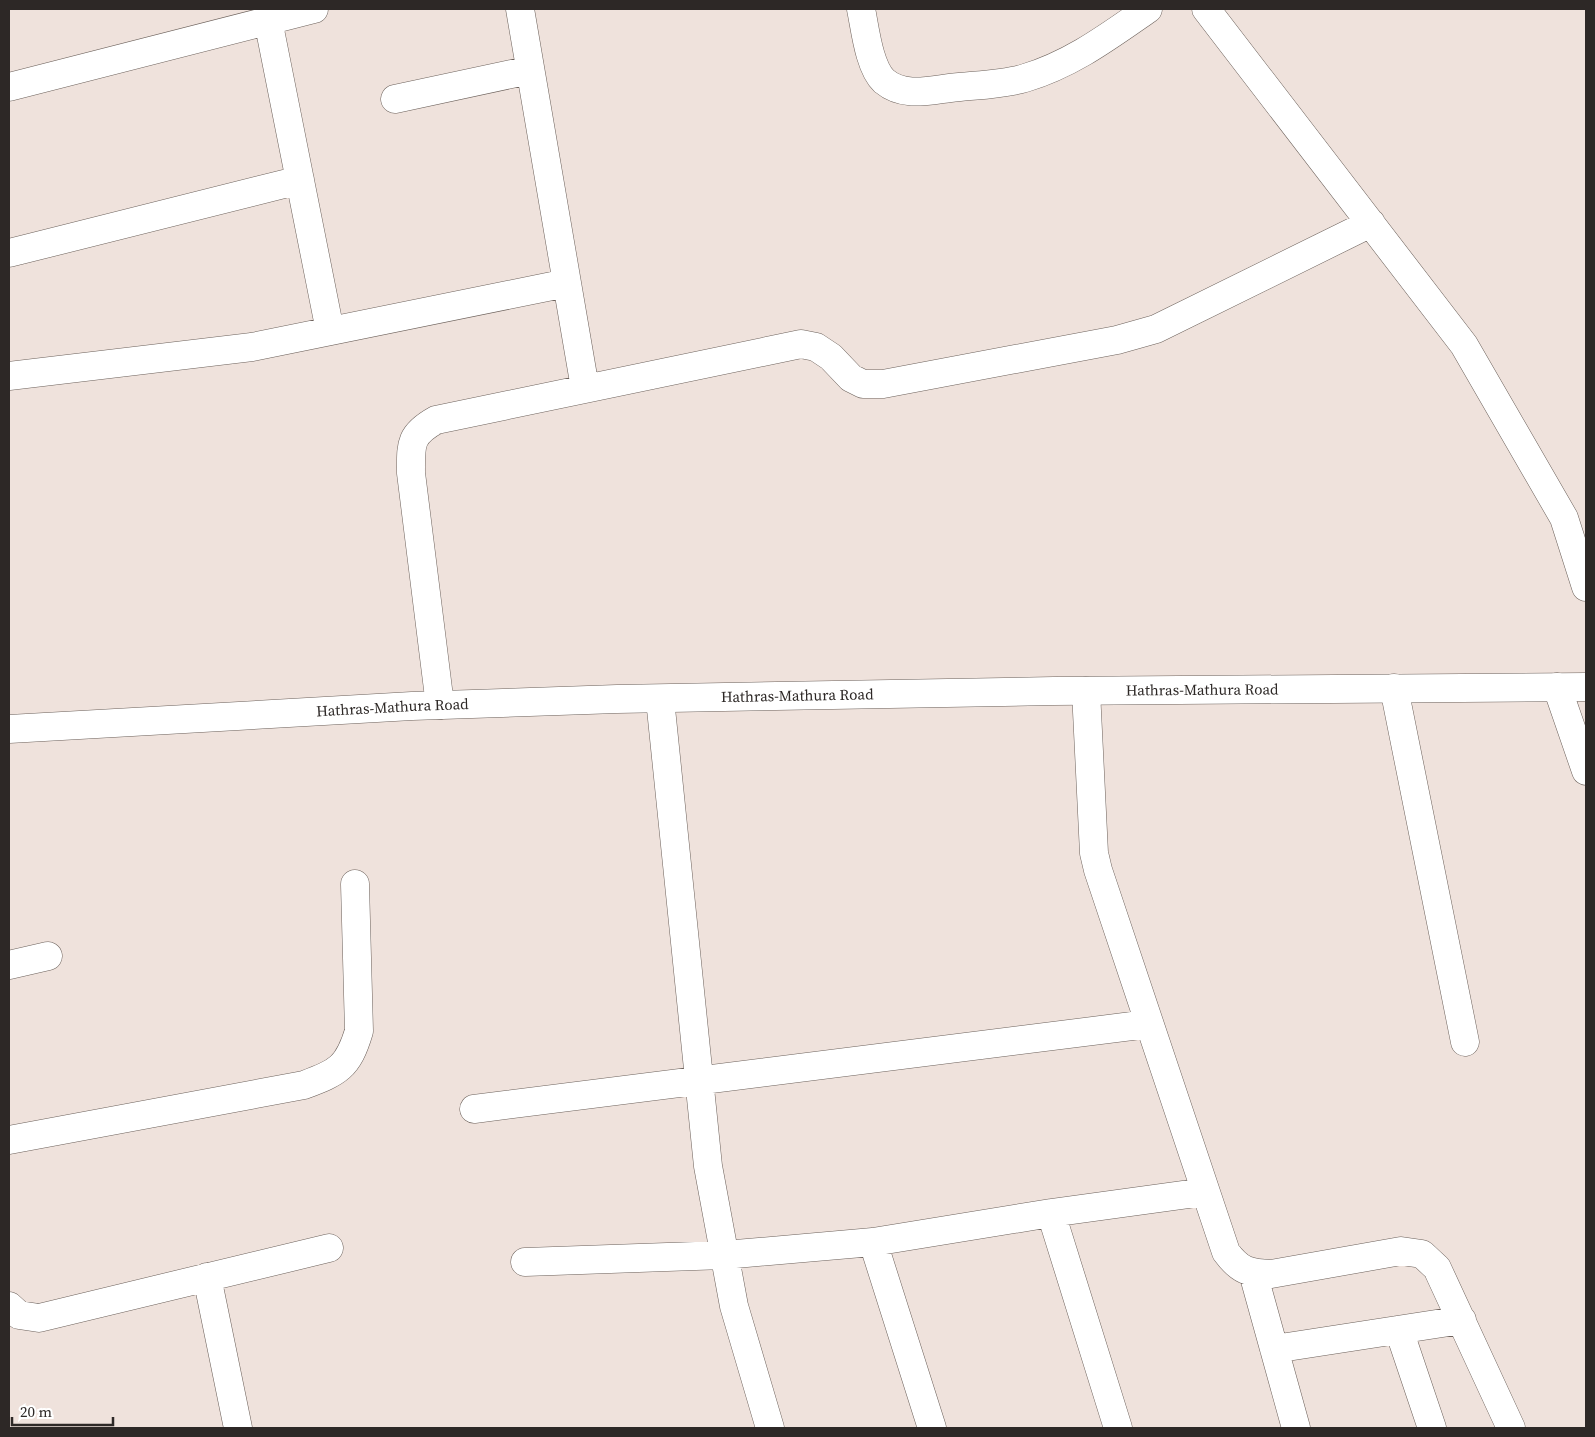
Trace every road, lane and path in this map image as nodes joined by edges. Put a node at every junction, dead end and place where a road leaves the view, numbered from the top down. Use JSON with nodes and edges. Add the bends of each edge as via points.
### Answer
{"nodes":[{"id":1,"x":314,"y":9,"type":"edge"},
{"id":2,"x":520,"y":9,"type":"edge"},
{"id":3,"x":861,"y":9,"type":"edge"},
{"id":4,"x":1148,"y":9,"type":"edge"},
{"id":5,"x":1206,"y":9,"type":"edge"},
{"id":6,"x":268,"y":20,"type":"junction"},
{"id":7,"x":530,"y":70,"type":"junction"},
{"id":8,"x":9,"y":87,"type":"edge"},
{"id":9,"x":395,"y":99,"type":"dead end"},
{"id":10,"x":300,"y":180,"type":"junction"},
{"id":11,"x":1371,"y":223,"type":"junction"},
{"id":12,"x":9,"y":253,"type":"edge"},
{"id":13,"x":567,"y":283,"type":"junction"},
{"id":14,"x":330,"y":331,"type":"junction"},
{"id":15,"x":9,"y":376,"type":"edge"},
{"id":16,"x":585,"y":388,"type":"junction"},
{"id":17,"x":1586,"y":587,"type":"edge"},
{"id":18,"x":1557,"y":687,"type":"junction"},
{"id":19,"x":1586,"y":687,"type":"edge"},
{"id":20,"x":1394,"y":688,"type":"junction"},
{"id":21,"x":1086,"y":691,"type":"junction"},
{"id":22,"x":660,"y":699,"type":"junction"},
{"id":23,"x":440,"y":705,"type":"junction"},
{"id":24,"x":9,"y":729,"type":"edge"},
{"id":25,"x":1586,"y":771,"type":"edge"},
{"id":26,"x":356,"y":884,"type":"dead end"},
{"id":27,"x":48,"y":956,"type":"dead end"},
{"id":28,"x":9,"y":965,"type":"edge"},
{"id":29,"x":1148,"y":1024,"type":"junction"},
{"id":30,"x":1465,"y":1042,"type":"dead end"},
{"id":31,"x":700,"y":1080,"type":"junction"},
{"id":32,"x":474,"y":1109,"type":"dead end"},
{"id":33,"x":9,"y":1140,"type":"edge"},
{"id":34,"x":1204,"y":1192,"type":"junction"},
{"id":35,"x":1051,"y":1213,"type":"junction"},
{"id":36,"x":873,"y":1242,"type":"junction"},
{"id":37,"x":329,"y":1248,"type":"dead end"},
{"id":38,"x":724,"y":1256,"type":"junction"},
{"id":39,"x":525,"y":1262,"type":"dead end"},
{"id":40,"x":1253,"y":1273,"type":"junction"},
{"id":41,"x":207,"y":1277,"type":"junction"},
{"id":42,"x":9,"y":1306,"type":"edge"},
{"id":43,"x":1462,"y":1320,"type":"junction"},
{"id":44,"x":1399,"y":1330,"type":"junction"},
{"id":45,"x":1274,"y":1349,"type":"junction"},
{"id":46,"x":238,"y":1428,"type":"edge"},
{"id":47,"x":770,"y":1428,"type":"edge"},
{"id":48,"x":932,"y":1428,"type":"edge"},
{"id":49,"x":1118,"y":1428,"type":"edge"},
{"id":50,"x":1296,"y":1428,"type":"edge"},
{"id":51,"x":1432,"y":1428,"type":"edge"},
{"id":52,"x":1511,"y":1428,"type":"edge"}],
"edges":[{"from":1,"to":6,"type":"main road"},
{"from":2,"to":7,"type":"main road"},
{"from":3,"to":4,"type":"main road","via":[[874,66],[883,80],[895,89],[914,93],[1024,79],[1052,69],[1086,52]]},
{"from":5,"to":11,"type":"main road"},
{"from":6,"to":8,"type":"main road"},
{"from":6,"to":10,"type":"main road"},
{"from":7,"to":9,"type":"main road"},
{"from":7,"to":13,"type":"main road"},
{"from":10,"to":12,"type":"main road"},
{"from":10,"to":14,"type":"main road"},
{"from":11,"to":16,"type":"main road","via":[[1194,312],[1156,329],[1117,340],[883,384],[863,384],[851,378],[816,346],[801,344]]},
{"from":11,"to":17,"type":"main road","via":[[1464,345],[1564,518]]},
{"from":13,"to":14,"type":"main road"},
{"from":13,"to":16,"type":"main road"},
{"from":14,"to":15,"type":"main road","via":[[252,347]]},
{"from":16,"to":23,"type":"main road","via":[[436,420],[421,429],[411,444],[411,473]]},
{"from":18,"to":19,"type":"main road","name":"Hathras-Mathura Road"},
{"from":18,"to":20,"type":"main road","name":"Hathras-Mathura Road"},
{"from":18,"to":25,"type":"main road"},
{"from":20,"to":21,"type":"main road","name":"Hathras-Mathura Road"},
{"from":20,"to":30,"type":"main road"},
{"from":21,"to":22,"type":"main road","name":"Hathras-Mathura Road"},
{"from":21,"to":29,"type":"main road","via":[[1094,853]]},
{"from":22,"to":23,"type":"main road","name":"Hathras-Mathura Road"},
{"from":22,"to":31,"type":"main road"},
{"from":23,"to":24,"type":"main road","name":"Hathras-Mathura Road"},
{"from":26,"to":33,"type":"main road","via":[[359,1031],[353,1052],[336,1073],[304,1085]]},
{"from":27,"to":28,"type":"main road"},
{"from":29,"to":31,"type":"main road"},
{"from":29,"to":34,"type":"main road"},
{"from":31,"to":32,"type":"main road"},
{"from":31,"to":38,"type":"main road","via":[[708,1166]]},
{"from":34,"to":35,"type":"main road"},
{"from":34,"to":40,"type":"main road","via":[[1226,1252],[1236,1265]]},
{"from":35,"to":36,"type":"main road"},
{"from":35,"to":49,"type":"main road"},
{"from":36,"to":38,"type":"main road"},
{"from":36,"to":48,"type":"main road"},
{"from":37,"to":41,"type":"main road"},
{"from":38,"to":39,"type":"main road"},
{"from":38,"to":47,"type":"main road","via":[[734,1306]]},
{"from":40,"to":43,"type":"main road","via":[[1271,1274],[1401,1251],[1422,1254],[1437,1268]]},
{"from":40,"to":45,"type":"main road"},
{"from":41,"to":42,"type":"main road","via":[[39,1318],[19,1315]]},
{"from":41,"to":46,"type":"main road"},
{"from":43,"to":44,"type":"main road"},
{"from":43,"to":52,"type":"main road"},
{"from":44,"to":45,"type":"main road"},
{"from":44,"to":51,"type":"main road"},
{"from":45,"to":50,"type":"main road"}]}
